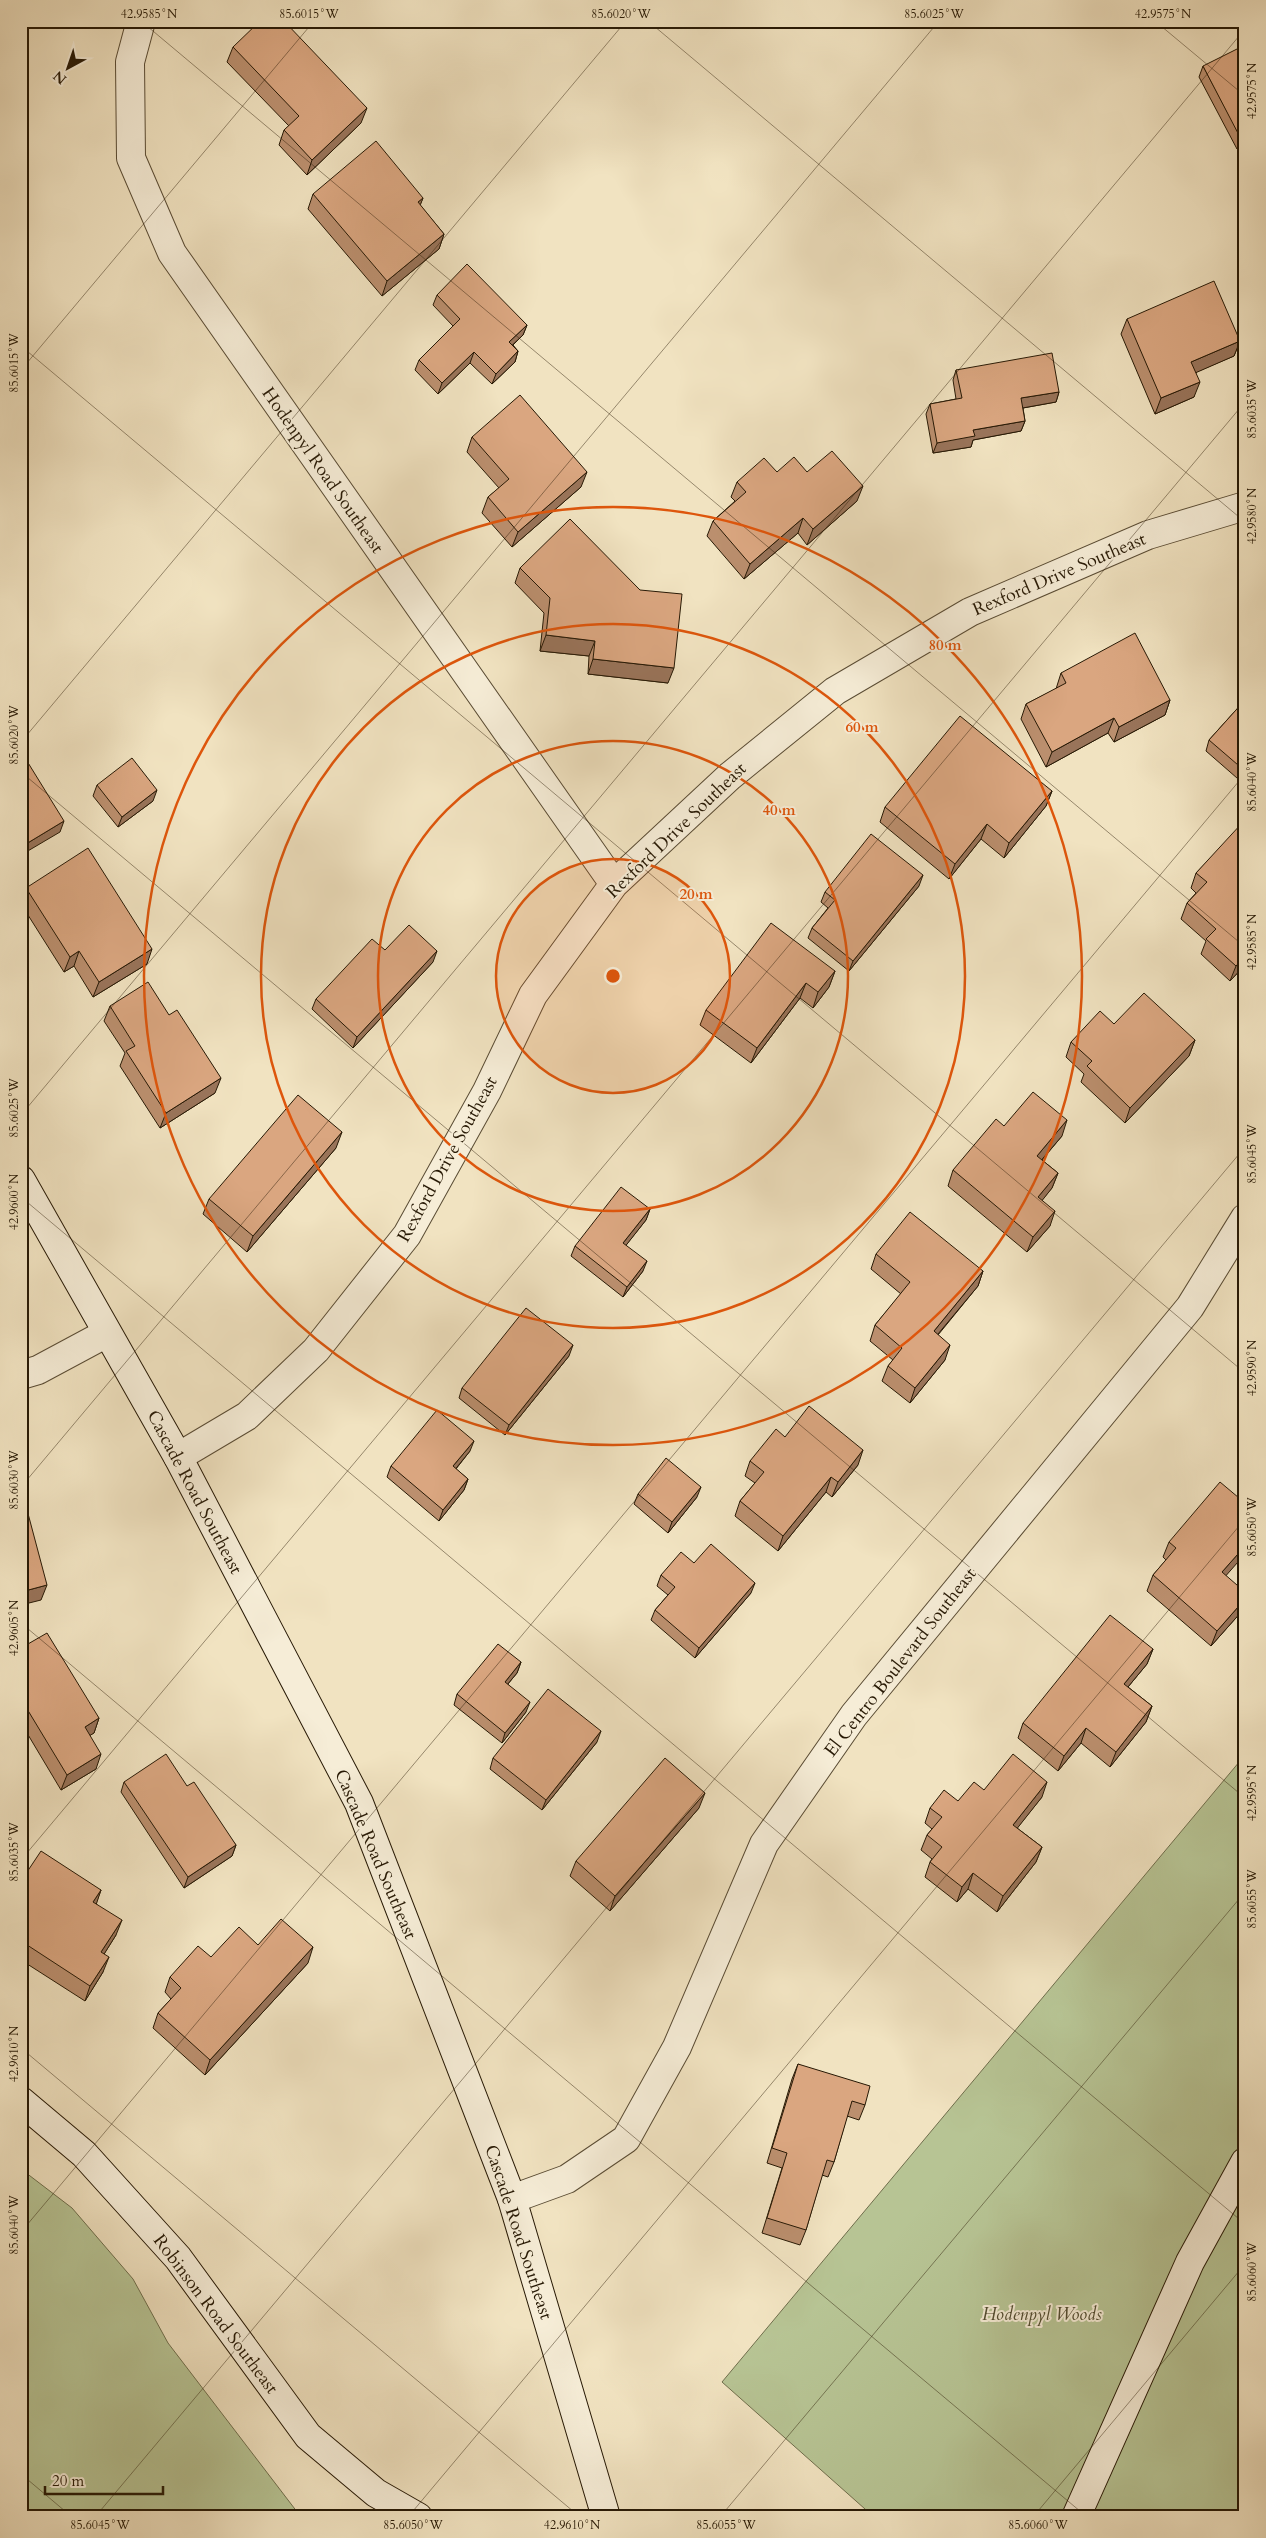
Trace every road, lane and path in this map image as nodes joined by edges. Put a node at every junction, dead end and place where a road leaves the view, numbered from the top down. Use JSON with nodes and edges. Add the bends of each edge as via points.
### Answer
{"nodes":[{"id":1,"x":141,"y":21,"type":"edge"},
{"id":2,"x":1245,"y":506,"type":"edge"},
{"id":3,"x":614,"y":884,"type":"junction"},
{"id":4,"x":21,"y":1180,"type":"edge"},
{"id":5,"x":1245,"y":1218,"type":"edge"},
{"id":6,"x":108,"y":1332,"type":"junction"},
{"id":7,"x":21,"y":1375,"type":"edge"},
{"id":8,"x":178,"y":1457,"type":"junction"},
{"id":9,"x":21,"y":2101,"type":"edge"},
{"id":10,"x":1245,"y":2162,"type":"edge"},
{"id":11,"x":512,"y":2199,"type":"junction"},
{"id":12,"x":418,"y":2517,"type":"edge"},
{"id":13,"x":606,"y":2517,"type":"edge"},
{"id":14,"x":1076,"y":2517,"type":"edge"}],
"edges":[{"from":1,"to":3,"type":"street","name":"Hodenpyl Road Southeast","via":[[130,62],[131,158],[172,254]]},
{"from":2,"to":3,"type":"street","name":"Rexford Drive Southeast","via":[[1148,535],[970,612],[835,691],[730,776]]},
{"from":3,"to":8,"type":"street","name":"Rexford Drive Southeast","via":[[533,995],[487,1091],[407,1235],[316,1350],[248,1416]]},
{"from":4,"to":6,"type":"street","name":"Cascade Road Southeast"},
{"from":5,"to":11,"type":"street","name":"El Centro Boulevard Southeast","via":[[1190,1307],[854,1715],[764,1844],[677,2047],[626,2139],[567,2179]]},
{"from":6,"to":7,"type":"street","via":[[38,1370]]},
{"from":6,"to":8,"type":"street","name":"Cascade Road Southeast"},
{"from":8,"to":11,"type":"street","name":"Cascade Road Southeast","via":[[359,1803]]},
{"from":9,"to":12,"type":"street","name":"Robinson Road Southeast","via":[[84,2154],[178,2258],[308,2436],[376,2493]]},
{"from":10,"to":14,"type":"street","via":[[1190,2262]]},
{"from":11,"to":13,"type":"street","name":"Cascade Road Southeast"}]}
